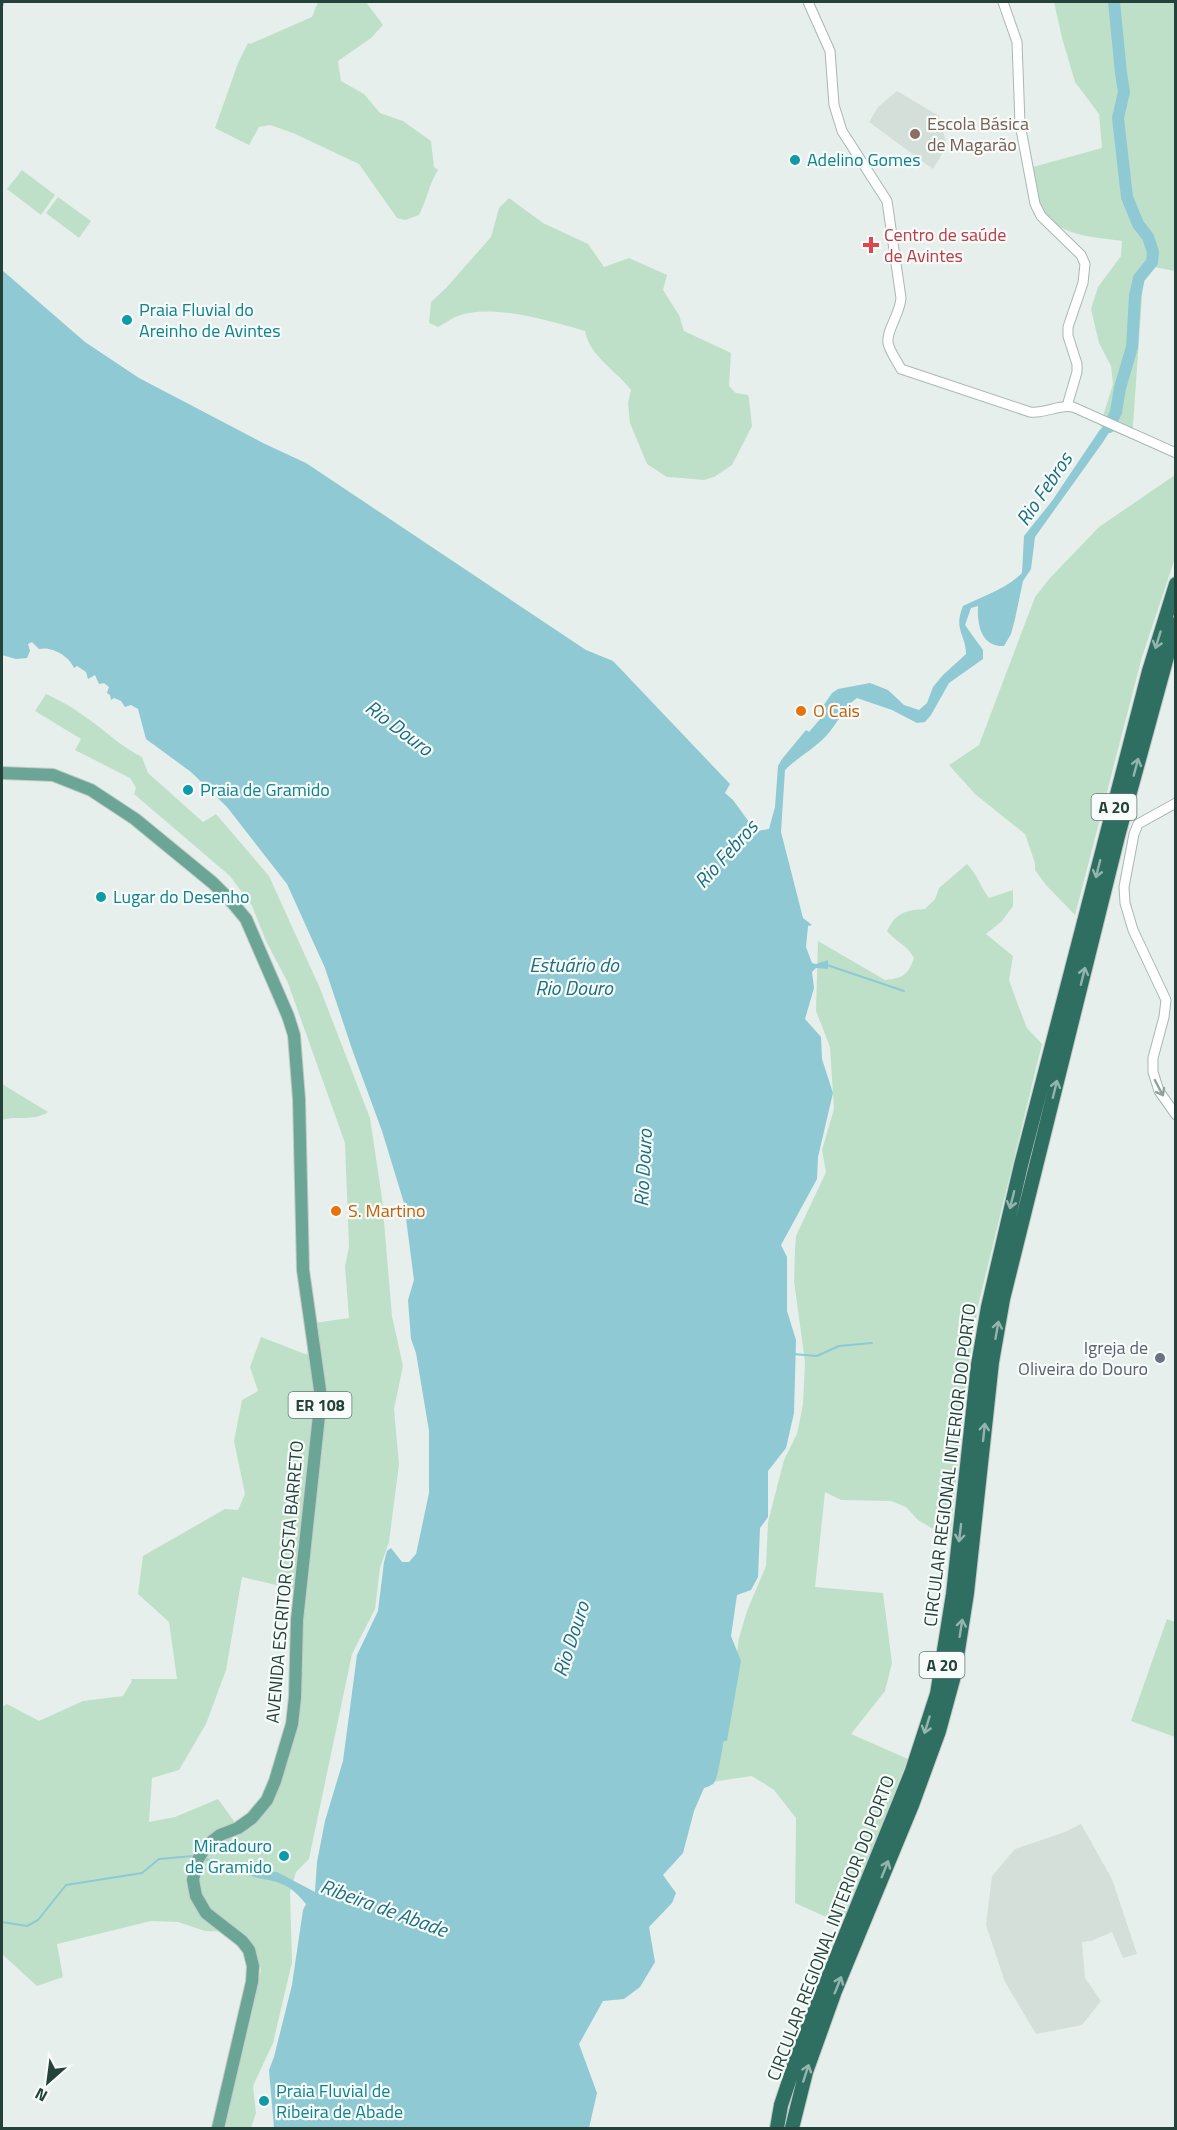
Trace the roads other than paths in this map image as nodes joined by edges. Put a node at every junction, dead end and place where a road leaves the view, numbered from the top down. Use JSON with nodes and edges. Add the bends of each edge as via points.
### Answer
{"nodes":[{"id":1,"x":808,"y":2,"type":"edge"},
{"id":2,"x":1003,"y":2,"type":"edge"},
{"id":3,"x":1067,"y":406,"type":"junction"},
{"id":4,"x":1176,"y":453,"type":"edge"},
{"id":5,"x":1176,"y":584,"type":"edge"},
{"id":6,"x":1176,"y":624,"type":"edge"},
{"id":7,"x":2,"y":773,"type":"edge"},
{"id":8,"x":1176,"y":803,"type":"edge"},
{"id":9,"x":1063,"y":1032,"type":"junction"},
{"id":10,"x":1176,"y":1115,"type":"edge"},
{"id":11,"x":973,"y":1475,"type":"junction"},
{"id":12,"x":218,"y":2128,"type":"edge"},
{"id":13,"x":777,"y":2128,"type":"edge"},
{"id":14,"x":792,"y":2128,"type":"edge"}],
"edges":[{"from":1,"to":3,"type":"street","via":[[828,45],[834,105],[842,131],[887,201],[901,298],[888,342],[901,369],[1030,412]]},
{"from":2,"to":3,"type":"street","via":[[1017,42],[1020,124],[1035,204],[1041,216],[1081,255],[1085,264],[1083,283],[1068,327],[1077,372]]},
{"from":3,"to":4,"type":"street"},
{"from":5,"to":9,"type":"highway","name":"CIRCULAR REGIONAL INTERIOR DO PORTO","number":"A 20","one_way":true,"via":[[1149,671]]},
{"from":9,"to":6,"type":"highway","name":"CIRCULAR REGIONAL INTERIOR DO PORTO","number":"A 20","one_way":true},
{"from":7,"to":12,"type":"main road","name":"AVENIDA ESCRITOR COSTA BARRETO","number":"ER 108","via":[[53,775],[91,790],[135,819],[213,883],[246,919],[294,1035],[303,1270],[321,1397],[297,1620],[292,1724],[267,1800],[252,1818],[206,1846],[195,1871],[194,1889],[200,1905],[214,1921],[242,1941],[253,1966]]},
{"from":8,"to":10,"type":"street","one_way":true,"via":[[1138,824],[1124,896],[1139,944],[1166,1000],[1153,1072],[1156,1085]]},
{"from":9,"to":11,"type":"highway","name":"CIRCULAR REGIONAL INTERIOR DO PORTO","number":"A 20","via":[[988,1307]]},
{"from":11,"to":13,"type":"highway","name":"CIRCULAR REGIONAL INTERIOR DO PORTO","number":"A 20","one_way":true,"via":[[937,1694],[912,1771],[802,2042]]},
{"from":14,"to":11,"type":"highway","name":"CIRCULAR REGIONAL INTERIOR DO PORTO","number":"A 20","one_way":true,"via":[[806,2072],[939,1731],[954,1676],[967,1593]]}]}
